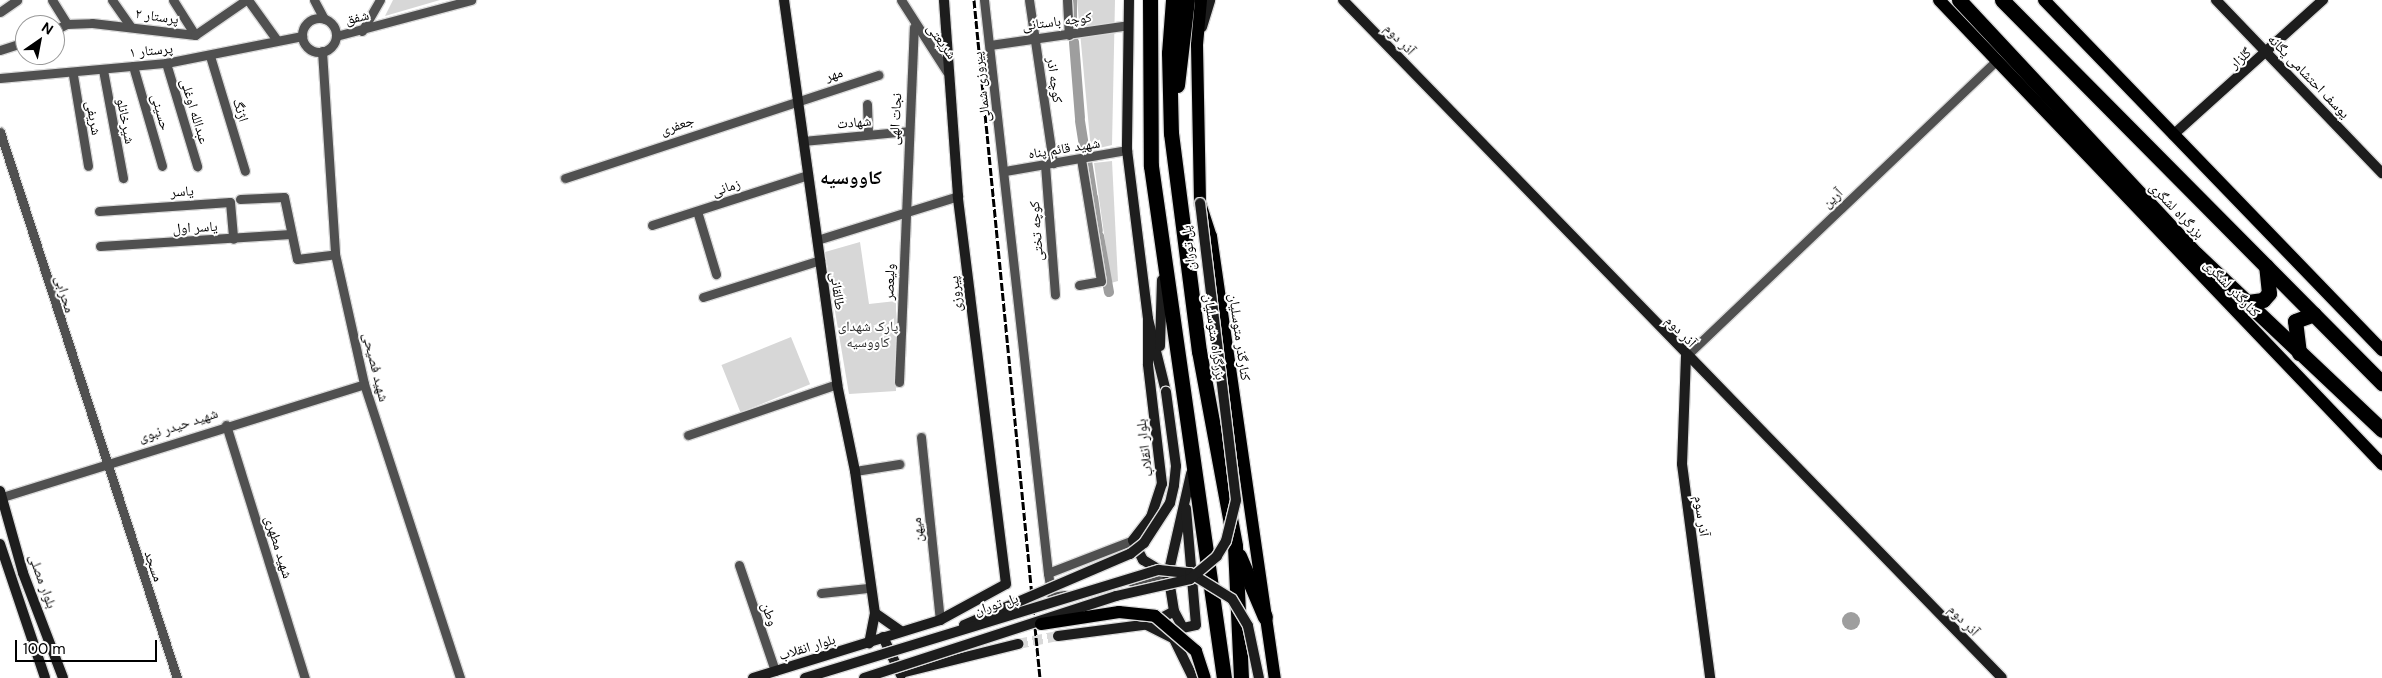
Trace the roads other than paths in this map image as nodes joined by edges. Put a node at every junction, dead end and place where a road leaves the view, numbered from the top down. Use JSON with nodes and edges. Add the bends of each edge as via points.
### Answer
{"nodes":[{"id":1,"x":17,"y":0,"type":"edge"},
{"id":2,"x":52,"y":0,"type":"edge"},
{"id":3,"x":112,"y":0,"type":"edge"},
{"id":4,"x":173,"y":0,"type":"edge"},
{"id":5,"x":247,"y":0,"type":"edge"},
{"id":6,"x":325,"y":0,"type":"edge"},
{"id":7,"x":380,"y":0,"type":"edge"},
{"id":8,"x":471,"y":0,"type":"edge"},
{"id":9,"x":784,"y":0,"type":"edge"},
{"id":10,"x":901,"y":0,"type":"edge"},
{"id":11,"x":944,"y":0,"type":"edge"},
{"id":12,"x":984,"y":0,"type":"edge"},
{"id":13,"x":1029,"y":0,"type":"edge"},
{"id":14,"x":1067,"y":0,"type":"edge"},
{"id":15,"x":1129,"y":0,"type":"edge"},
{"id":16,"x":1150,"y":0,"type":"edge"},
{"id":17,"x":1173,"y":0,"type":"edge"},
{"id":18,"x":1210,"y":0,"type":"edge"},
{"id":19,"x":1343,"y":0,"type":"edge"},
{"id":20,"x":1939,"y":0,"type":"edge"},
{"id":21,"x":1959,"y":0,"type":"edge"},
{"id":22,"x":2002,"y":0,"type":"edge"},
{"id":23,"x":2044,"y":0,"type":"edge"},
{"id":24,"x":2216,"y":0,"type":"edge"},
{"id":25,"x":2323,"y":0,"type":"edge"},
{"id":26,"x":1197,"y":2,"type":"edge"},
{"id":27,"x":315,"y":3,"type":"edge"},
{"id":28,"x":0,"y":12,"type":"edge"},
{"id":29,"x":324,"y":19,"type":"junction"},
{"id":30,"x":67,"y":24,"type":"joint"},
{"id":31,"x":131,"y":26,"type":"junction"},
{"id":32,"x":1128,"y":26,"type":"junction"},
{"id":33,"x":914,"y":27,"type":"junction"},
{"id":34,"x":362,"y":30,"type":"junction"},
{"id":35,"x":195,"y":35,"type":"junction"},
{"id":36,"x":1069,"y":35,"type":"junction"},
{"id":37,"x":302,"y":36,"type":"junction"},
{"id":38,"x":336,"y":36,"type":"junction"},
{"id":39,"x":1034,"y":37,"type":"junction"},
{"id":40,"x":276,"y":39,"type":"junction"},
{"id":41,"x":15,"y":45,"type":"edge"},
{"id":42,"x":990,"y":45,"type":"junction"},
{"id":43,"x":1197,"y":45,"type":"junction"},
{"id":44,"x":0,"y":50,"type":"edge"},
{"id":45,"x":322,"y":51,"type":"junction"},
{"id":46,"x":2268,"y":53,"type":"junction"},
{"id":47,"x":210,"y":56,"type":"junction"},
{"id":48,"x":1996,"y":60,"type":"junction"},
{"id":49,"x":166,"y":63,"type":"junction"},
{"id":50,"x":133,"y":66,"type":"junction"},
{"id":51,"x":102,"y":70,"type":"junction"},
{"id":52,"x":947,"y":72,"type":"junction"},
{"id":53,"x":73,"y":75,"type":"junction"},
{"id":54,"x":878,"y":76,"type":"dead end"},
{"id":55,"x":0,"y":78,"type":"edge"},
{"id":56,"x":798,"y":99,"type":"junction"},
{"id":57,"x":867,"y":104,"type":"dead end"},
{"id":58,"x":908,"y":131,"type":"junction"},
{"id":59,"x":0,"y":132,"type":"edge"},
{"id":60,"x":1171,"y":133,"type":"junction"},
{"id":61,"x":868,"y":134,"type":"junction"},
{"id":62,"x":2173,"y":135,"type":"junction"},
{"id":63,"x":803,"y":140,"type":"junction"},
{"id":64,"x":1127,"y":150,"type":"junction"},
{"id":65,"x":1081,"y":159,"type":"junction"},
{"id":66,"x":1049,"y":164,"type":"junction"},
{"id":67,"x":88,"y":166,"type":"dead end"},
{"id":68,"x":162,"y":166,"type":"dead end"},
{"id":69,"x":197,"y":166,"type":"dead end"},
{"id":70,"x":245,"y":171,"type":"dead end"},
{"id":71,"x":1005,"y":171,"type":"junction"},
{"id":72,"x":2382,"y":173,"type":"edge"},
{"id":73,"x":808,"y":175,"type":"junction"},
{"id":74,"x":123,"y":178,"type":"dead end"},
{"id":75,"x":565,"y":178,"type":"dead end"},
{"id":76,"x":958,"y":196,"type":"junction"},
{"id":77,"x":240,"y":199,"type":"dead end"},
{"id":78,"x":1200,"y":203,"type":"junction"},
{"id":79,"x":99,"y":211,"type":"dead end"},
{"id":80,"x":697,"y":211,"type":"junction"},
{"id":81,"x":906,"y":213,"type":"junction"},
{"id":82,"x":652,"y":225,"type":"dead end"},
{"id":83,"x":291,"y":234,"type":"junction"},
{"id":84,"x":233,"y":239,"type":"junction"},
{"id":85,"x":817,"y":240,"type":"junction"},
{"id":86,"x":100,"y":246,"type":"dead end"},
{"id":87,"x":335,"y":254,"type":"junction"},
{"id":88,"x":1163,"y":259,"type":"junction"},
{"id":89,"x":820,"y":260,"type":"junction"},
{"id":90,"x":2266,"y":266,"type":"junction"},
{"id":91,"x":716,"y":274,"type":"dead end"},
{"id":92,"x":1079,"y":285,"type":"dead end"},
{"id":93,"x":1055,"y":295,"type":"dead end"},
{"id":94,"x":703,"y":297,"type":"dead end"},
{"id":95,"x":2248,"y":302,"type":"junction"},
{"id":96,"x":2314,"y":314,"type":"junction"},
{"id":97,"x":1148,"y":318,"type":"junction"},
{"id":98,"x":2382,"y":350,"type":"edge"},
{"id":99,"x":1160,"y":356,"type":"junction"},
{"id":100,"x":1686,"y":356,"type":"junction"},
{"id":101,"x":2300,"y":356,"type":"junction"},
{"id":102,"x":899,"y":382,"type":"dead end"},
{"id":103,"x":2382,"y":383,"type":"edge"},
{"id":104,"x":364,"y":384,"type":"junction"},
{"id":105,"x":837,"y":384,"type":"junction"},
{"id":106,"x":226,"y":424,"type":"junction"},
{"id":107,"x":2382,"y":430,"type":"edge"},
{"id":108,"x":688,"y":435,"type":"dead end"},
{"id":109,"x":921,"y":437,"type":"dead end"},
{"id":110,"x":1193,"y":453,"type":"junction"},
{"id":111,"x":104,"y":463,"type":"junction"},
{"id":112,"x":898,"y":464,"type":"dead end"},
{"id":113,"x":2382,"y":464,"type":"edge"},
{"id":114,"x":855,"y":471,"type":"junction"},
{"id":115,"x":1,"y":495,"type":"edge"},
{"id":116,"x":1186,"y":508,"type":"junction"},
{"id":117,"x":1133,"y":540,"type":"junction"},
{"id":118,"x":0,"y":544,"type":"edge"},
{"id":119,"x":1235,"y":546,"type":"junction"},
{"id":120,"x":739,"y":565,"type":"dead end"},
{"id":121,"x":3,"y":567,"type":"edge"},
{"id":122,"x":1048,"y":573,"type":"junction"},
{"id":123,"x":1168,"y":575,"type":"junction"},
{"id":124,"x":1006,"y":584,"type":"joint"},
{"id":125,"x":868,"y":588,"type":"junction"},
{"id":126,"x":821,"y":592,"type":"dead end"},
{"id":127,"x":1174,"y":611,"type":"junction"},
{"id":128,"x":875,"y":613,"type":"junction"},
{"id":129,"x":1264,"y":617,"type":"junction"},
{"id":130,"x":940,"y":620,"type":"junction"},
{"id":131,"x":1041,"y":624,"type":"junction"},
{"id":132,"x":1150,"y":624,"type":"junction"},
{"id":133,"x":901,"y":631,"type":"junction"},
{"id":134,"x":940,"y":636,"type":"junction"},
{"id":135,"x":883,"y":637,"type":"junction"},
{"id":136,"x":1058,"y":638,"type":"tunnel mouth"},
{"id":137,"x":869,"y":643,"type":"junction"},
{"id":138,"x":1018,"y":646,"type":"tunnel mouth"},
{"id":139,"x":775,"y":671,"type":"junction"},
{"id":140,"x":903,"y":676,"type":"edge"},
{"id":141,"x":45,"y":678,"type":"edge"},
{"id":142,"x":63,"y":678,"type":"edge"},
{"id":143,"x":177,"y":678,"type":"edge"},
{"id":144,"x":305,"y":678,"type":"edge"},
{"id":145,"x":460,"y":678,"type":"edge"},
{"id":146,"x":753,"y":678,"type":"edge"},
{"id":147,"x":805,"y":678,"type":"edge"},
{"id":148,"x":864,"y":678,"type":"edge"},
{"id":149,"x":1193,"y":678,"type":"edge"},
{"id":150,"x":1205,"y":678,"type":"edge"},
{"id":151,"x":1224,"y":678,"type":"edge"},
{"id":152,"x":1241,"y":678,"type":"edge"},
{"id":153,"x":1258,"y":678,"type":"edge"},
{"id":154,"x":1275,"y":678,"type":"edge"},
{"id":155,"x":1710,"y":678,"type":"edge"},
{"id":156,"x":2002,"y":678,"type":"edge"}],
"edges":[{"from":1,"to":28,"type":"street"},
{"from":2,"to":30,"type":"street"},
{"from":3,"to":31,"type":"street"},
{"from":4,"to":35,"type":"street"},
{"from":5,"to":35,"type":"street","name":"پرستار ۲"},
{"from":5,"to":40,"type":"street"},
{"from":6,"to":27,"type":"street"},
{"from":7,"to":34,"type":"street"},
{"from":8,"to":34,"type":"street","name":"شفق"},
{"from":9,"to":56,"type":"street","name":"طالقانی"},
{"from":10,"to":33,"type":"street","name":"شریعتی"},
{"from":11,"to":52,"type":"street","name":"پیروزی"},
{"from":12,"to":42,"type":"street","name":"پیروزی شمالی"},
{"from":13,"to":39,"type":"street","name":"کوچه اذر"},
{"from":14,"to":36,"type":"street"},
{"from":15,"to":32,"type":"street"},
{"from":16,"to":88,"type":"highway","via":[[1150,156]]},
{"from":17,"to":60,"type":"highway","name":"بزرگراه متوسلیان","via":[[1169,53]]},
{"from":18,"to":43,"type":"street"},
{"from":19,"to":100,"type":"street","name":"آذر دوم"},
{"from":20,"to":48,"type":"main road","name":"کنارگذر لشگری"},
{"from":21,"to":95,"type":"highway","name":"بزرگراه لشگری","via":[[2038,89]]},
{"from":22,"to":90,"type":"highway","name":"بزرگراه لشگری","via":[[2202,207]]},
{"from":23,"to":62,"type":"main road"},
{"from":24,"to":46,"type":"street","name":"یوسف احتشامی یگانه"},
{"from":25,"to":46,"type":"street","name":"گلزار"},
{"from":26,"to":43,"type":"main road","name":"کنارگذر متوسلیان"},
{"from":26,"to":60,"type":"highway"},
{"from":27,"to":29,"type":"street"},
{"from":29,"to":37,"type":"street","via":[[308,22]]},
{"from":29,"to":38,"type":"street"},
{"from":30,"to":31,"type":"street","name":"پرستار ۲"},
{"from":31,"to":35,"type":"street","name":"پرستار ۲"},
{"from":32,"to":36,"type":"street","name":"کوچه باستانی"},
{"from":32,"to":64,"type":"street"},
{"from":33,"to":52,"type":"street","name":"شریعتی"},
{"from":33,"to":58,"type":"street","name":"نجات الهی"},
{"from":34,"to":38,"type":"street","name":"شفق"},
{"from":36,"to":39,"type":"street","name":"کوچه باستانی"},
{"from":37,"to":40,"type":"street","name":"پرستار ۱"},
{"from":37,"to":45,"type":"street","via":[[306,46]]},
{"from":38,"to":45,"type":"street"},
{"from":39,"to":42,"type":"street","name":"کوچه باستانی"},
{"from":39,"to":66,"type":"street","name":"کوچه اذر"},
{"from":40,"to":47,"type":"street","name":"پرستار ۱"},
{"from":41,"to":44,"type":"street"},
{"from":42,"to":71,"type":"street","name":"پیروزی شمالی"},
{"from":43,"to":78,"type":"main road","name":"کنارگذر متوسلیان"},
{"from":45,"to":87,"type":"street","name":"شهید فصیحی"},
{"from":46,"to":62,"type":"street","name":"گلزار"},
{"from":46,"to":72,"type":"street","name":"یوسف احتشامی یگانه"},
{"from":47,"to":49,"type":"street","name":"پرستار ۱"},
{"from":47,"to":70,"type":"street","name":"اژنگ"},
{"from":48,"to":100,"type":"street","name":"آرین"},
{"from":48,"to":113,"type":"main road","name":"کنارگذر لشگری"},
{"from":49,"to":50,"type":"street","name":"پرستار ۱"},
{"from":49,"to":69,"type":"street","name":"عبدالله اوغلی"},
{"from":50,"to":51,"type":"street","name":"پرستار ۱"},
{"from":50,"to":68,"type":"street","name":"حسینی"},
{"from":51,"to":53,"type":"street","name":"پرستار ۱"},
{"from":51,"to":74,"type":"street","name":"شیرخانلو"},
{"from":52,"to":76,"type":"street","name":"پیروزی"},
{"from":53,"to":55,"type":"street","name":"پرستار ۱"},
{"from":53,"to":67,"type":"street","name":"شریفی"},
{"from":54,"to":56,"type":"street","name":"مهر"},
{"from":56,"to":63,"type":"street","name":"طالقانی"},
{"from":56,"to":75,"type":"street","name":"جعفری"},
{"from":57,"to":61,"type":"street"},
{"from":58,"to":61,"type":"street","name":"شهادت"},
{"from":58,"to":81,"type":"street","name":"نجات الهی"},
{"from":59,"to":111,"type":"street","name":"محرابی"},
{"from":60,"to":119,"type":"highway","name":"بزرگراه متوسلیان","via":[[1199,351]]},
{"from":61,"to":63,"type":"street","name":"شهادت"},
{"from":62,"to":98,"type":"main road"},
{"from":63,"to":73,"type":"street","name":"طالقانی"},
{"from":64,"to":65,"type":"street","name":"شهید قائم پناه"},
{"from":64,"to":97,"type":"street"},
{"from":65,"to":66,"type":"street","name":"شهید قائم پناه"},
{"from":65,"to":92,"type":"street","via":[[1102,281]]},
{"from":66,"to":71,"type":"street","name":"شهید قائم پناه"},
{"from":66,"to":93,"type":"street","name":"کوچه تختی"},
{"from":71,"to":122,"type":"street","name":"پیروزی شمالی","via":[[1018,328]]},
{"from":73,"to":80,"type":"street","name":"زمانی"},
{"from":73,"to":85,"type":"street","name":"طالقانی"},
{"from":76,"to":81,"type":"street"},
{"from":76,"to":124,"type":"street","name":"پیروزی"},
{"from":77,"to":83,"type":"street","via":[[284,197]]},
{"from":78,"to":129,"type":"main road","name":"کنارگذر متوسلیان","via":[[1211,236]]},
{"from":78,"to":131,"type":"street","name":"پل توران","bridge":true,"via":[[1236,500],[1226,541],[1206,569],[1190,579],[1116,596]]},
{"from":79,"to":84,"type":"street","name":"یاسر","via":[[230,202]]},
{"from":80,"to":82,"type":"street","name":"زمانی"},
{"from":80,"to":91,"type":"street"},
{"from":81,"to":85,"type":"street"},
{"from":81,"to":102,"type":"street","name":"ولیعصر"},
{"from":83,"to":84,"type":"street","name":"یاسر اول"},
{"from":83,"to":87,"type":"street","via":[[297,258]]},
{"from":84,"to":86,"type":"street","name":"یاسر اول"},
{"from":85,"to":89,"type":"street","name":"طالقانی"},
{"from":87,"to":104,"type":"street","name":"شهید فصیحی"},
{"from":88,"to":99,"type":"street"},
{"from":88,"to":110,"type":"highway"},
{"from":89,"to":94,"type":"street"},
{"from":89,"to":105,"type":"street","name":"طالقانی"},
{"from":90,"to":95,"type":"highway","via":[[2269,293],[2263,300]]},
{"from":90,"to":96,"type":"highway","name":"بزرگراه لشگری"},
{"from":95,"to":101,"type":"highway","name":"بزرگراه لشگری"},
{"from":96,"to":101,"type":"highway","via":[[2295,321]]},
{"from":96,"to":103,"type":"highway","name":"بزرگراه لشگری"},
{"from":97,"to":99,"type":"street"},
{"from":97,"to":117,"type":"street","name":"بلوار انقلاب","via":[[1148,364],[1162,484],[1151,517]]},
{"from":99,"to":134,"type":"street","bridge":true,"via":[[1176,466],[1174,485],[1163,517],[1144,543],[1130,554]]},
{"from":100,"to":155,"type":"street","name":"آذر سوم","via":[[1682,464]]},
{"from":100,"to":156,"type":"street","name":"آذر دوم"},
{"from":101,"to":107,"type":"highway","name":"بزرگراه لشگری"},
{"from":104,"to":106,"type":"street","name":"شهید حیدر نبوی"},
{"from":104,"to":145,"type":"street","name":"شهید فصیحی"},
{"from":105,"to":108,"type":"street"},
{"from":105,"to":114,"type":"street","name":"طالقانی"},
{"from":106,"to":111,"type":"street","name":"شهید حیدر نبوی"},
{"from":106,"to":144,"type":"street","name":"شهید مطهری"},
{"from":109,"to":130,"type":"street","name":"میهن"},
{"from":110,"to":116,"type":"street"},
{"from":110,"to":151,"type":"highway"},
{"from":111,"to":115,"type":"street","name":"شهید حیدر نبوی"},
{"from":111,"to":143,"type":"street","name":"مسجد"},
{"from":112,"to":114,"type":"street"},
{"from":114,"to":125,"type":"street","name":"طالقانی"},
{"from":115,"to":142,"type":"street","name":"بلوار مصلی","via":[[23,573]]},
{"from":116,"to":123,"type":"street"},
{"from":116,"to":127,"type":"street","via":[[1196,625],[1183,628]]},
{"from":117,"to":122,"type":"street"},
{"from":117,"to":123,"type":"street","via":[[1143,560]]},
{"from":118,"to":121,"type":"street"},
{"from":119,"to":129,"type":"highway"},
{"from":119,"to":152,"type":"highway","name":"بزرگراه متوسلیان"},
{"from":120,"to":139,"type":"street","name":"وطن"},
{"from":121,"to":141,"type":"street"},
{"from":122,"to":123,"type":"street","name":"پیروزی شمالی","via":[[1052,597]]},
{"from":123,"to":127,"type":"street"},
{"from":124,"to":130,"type":"street","name":"بلوار انقلاب"},
{"from":125,"to":126,"type":"street"},
{"from":125,"to":128,"type":"street","name":"طالقانی"},
{"from":127,"to":132,"type":"street"},
{"from":128,"to":133,"type":"street"},
{"from":128,"to":137,"type":"street","name":"طالقانی"},
{"from":129,"to":154,"type":"main road","name":"کنارگذر متوسلیان"},
{"from":130,"to":133,"type":"street","name":"بلوار انقلاب"},
{"from":131,"to":148,"type":"street","name":"پل توران","bridge":true},
{"from":131,"to":150,"type":"main road","name":"پل توران","bridge":true,"via":[[1119,612],[1155,616],[1196,651]]},
{"from":132,"to":136,"type":"street"},
{"from":132,"to":149,"type":"street","via":[[1180,646]]},
{"from":133,"to":135,"type":"street","name":"بلوار انقلاب"},
{"from":134,"to":147,"type":"street","name":"پل توران","bridge":true},
{"from":134,"to":153,"type":"street","name":"پل توران","bridge":true,"via":[[1135,575],[1179,570],[1204,578],[1232,599],[1248,626]]},
{"from":135,"to":137,"type":"street","name":"بلوار انقلاب"},
{"from":135,"to":140,"type":"street"},
{"from":137,"to":139,"type":"street","name":"بلوار انقلاب"},
{"from":138,"to":140,"type":"street"},
{"from":139,"to":146,"type":"street","name":"بلوار انقلاب"}]}
